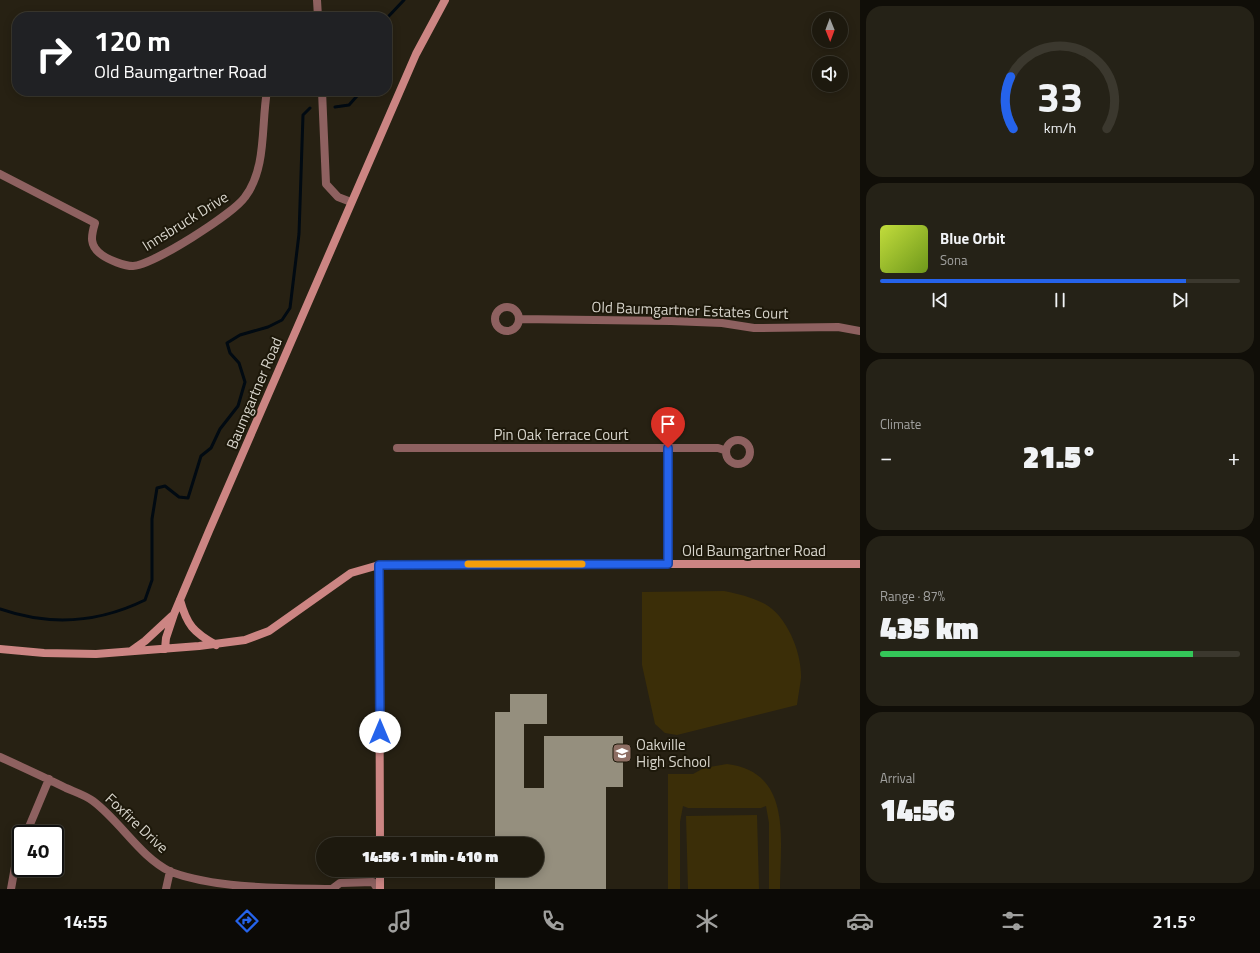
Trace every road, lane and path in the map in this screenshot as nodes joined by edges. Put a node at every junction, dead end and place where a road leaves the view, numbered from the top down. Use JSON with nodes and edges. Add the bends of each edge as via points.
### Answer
{"nodes":[{"id":1,"x":317,"y":0,"type":"edge"},
{"id":2,"x":445,"y":0,"type":"edge"},
{"id":3,"x":318,"y":12,"type":"edge"},
{"id":4,"x":266,"y":96,"type":"edge"},
{"id":5,"x":322,"y":96,"type":"edge"},
{"id":6,"x":0,"y":174,"type":"edge"},
{"id":7,"x":351,"y":202,"type":"junction"},
{"id":8,"x":519,"y":319,"type":"dead end"},
{"id":9,"x":860,"y":331,"type":"edge"},
{"id":10,"x":397,"y":448,"type":"dead end"},
{"id":11,"x":668,"y":448,"type":"junction"},
{"id":12,"x":724,"y":450,"type":"dead end"},
{"id":13,"x":668,"y":564,"type":"junction"},
{"id":14,"x":860,"y":564,"type":"edge"},
{"id":15,"x":379,"y":565,"type":"junction"},
{"id":16,"x":180,"y":600,"type":"junction"},
{"id":17,"x":174,"y":614,"type":"junction"},
{"id":18,"x":216,"y":645,"type":"junction"},
{"id":19,"x":0,"y":649,"type":"edge"},
{"id":20,"x":165,"y":649,"type":"junction"},
{"id":21,"x":131,"y":651,"type":"junction"},
{"id":22,"x":0,"y":757,"type":"edge"},
{"id":23,"x":49,"y":779,"type":"junction"},
{"id":24,"x":30,"y":825,"type":"edge"},
{"id":25,"x":380,"y":837,"type":"edge"},
{"id":26,"x":170,"y":872,"type":"junction"},
{"id":27,"x":13,"y":877,"type":"edge"},
{"id":28,"x":379,"y":877,"type":"edge"},
{"id":29,"x":378,"y":888,"type":"edge"},
{"id":30,"x":11,"y":889,"type":"edge"},
{"id":31,"x":166,"y":889,"type":"edge"},
{"id":32,"x":333,"y":889,"type":"edge"}],
"edges":[{"from":1,"to":3,"type":"street"},
{"from":2,"to":7,"type":"street","name":"Baumgartner Road","via":[[416,54]]},
{"from":4,"to":6,"type":"street","name":"Innsbruck Drive","via":[[256,173],[245,197],[229,213],[142,264],[126,265],[104,257],[91,240],[95,223]]},
{"from":5,"to":7,"type":"street","via":[[326,184],[338,197]]},
{"from":7,"to":16,"type":"street","name":"Baumgartner Road"},
{"from":8,"to":9,"type":"street","name":"Old Baumgartner Estates Court","via":[[671,321],[722,323],[754,328],[838,327]]},
{"from":10,"to":11,"type":"street","name":"Pin Oak Terrace Court"},
{"from":11,"to":12,"type":"street","name":"Pin Oak Terrace Court"},
{"from":11,"to":13,"type":"street"},
{"from":13,"to":14,"type":"street","name":"Old Baumgartner Road"},
{"from":13,"to":15,"type":"street","name":"Old Baumgartner Road"},
{"from":15,"to":18,"type":"street","name":"Old Baumgartner Road","via":[[351,573],[269,631],[245,640]]},
{"from":15,"to":25,"type":"street"},
{"from":16,"to":17,"type":"street","name":"Baumgartner Road"},
{"from":16,"to":18,"type":"street","via":[[190,627]]},
{"from":17,"to":20,"type":"street","name":"Baumgartner Road"},
{"from":17,"to":21,"type":"street"},
{"from":18,"to":20,"type":"street","name":"Old Baumgartner Road"},
{"from":19,"to":21,"type":"street","via":[[70,654]]},
{"from":20,"to":21,"type":"street"},
{"from":22,"to":23,"type":"street","name":"Foxfire Drive"},
{"from":23,"to":24,"type":"street"},
{"from":23,"to":26,"type":"street","name":"Foxfire Drive","via":[[92,800],[151,858]]},
{"from":26,"to":31,"type":"street"},
{"from":26,"to":32,"type":"street","name":"Foxfire Drive","via":[[210,885]]},
{"from":27,"to":30,"type":"street"},
{"from":28,"to":29,"type":"street"},
{"from":29,"to":32,"type":"street","name":"Foxfire Drive","via":[[373,882],[340,883]]}]}
